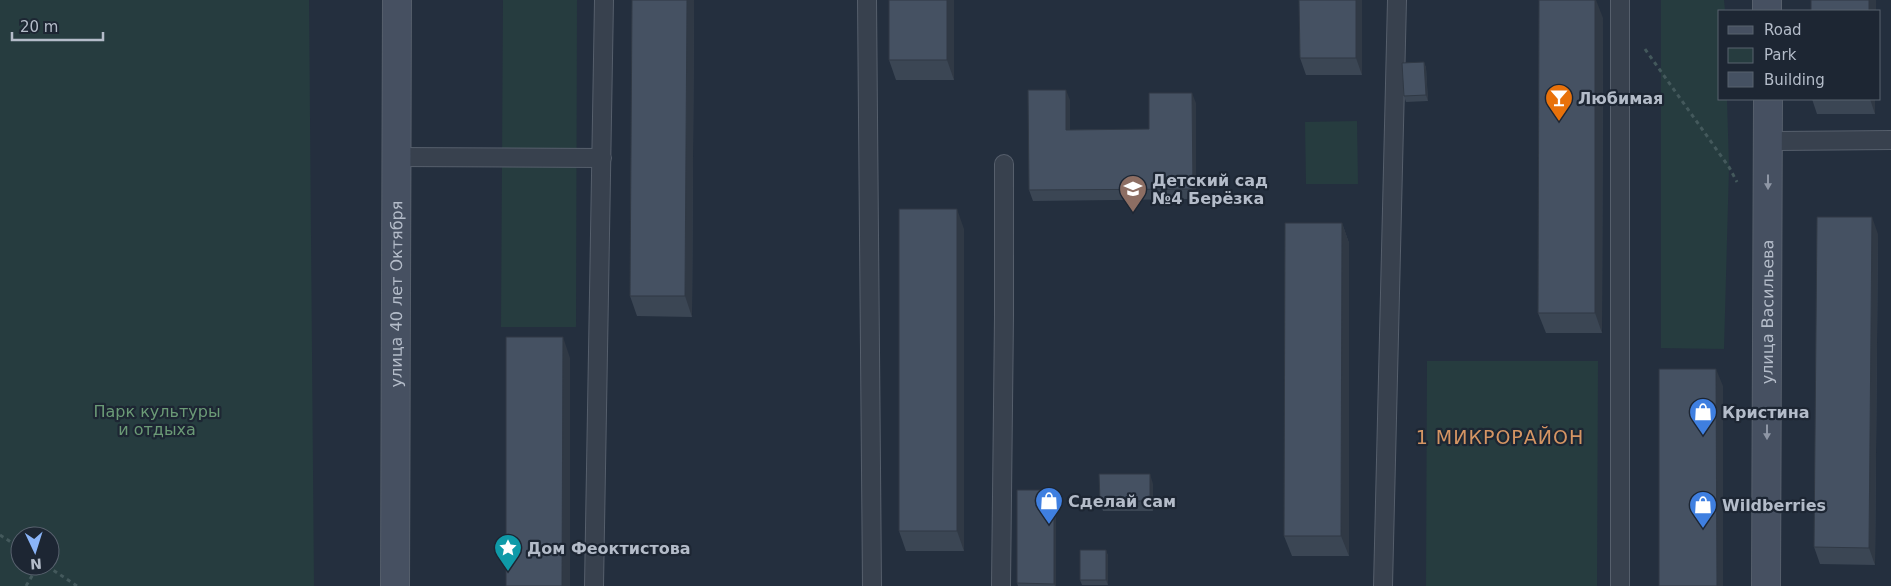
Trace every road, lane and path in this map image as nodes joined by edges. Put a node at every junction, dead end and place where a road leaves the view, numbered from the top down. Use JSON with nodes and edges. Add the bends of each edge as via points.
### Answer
{"nodes":[{"id":1,"x":397,"y":0,"type":"edge"},
{"id":2,"x":604,"y":0,"type":"edge"},
{"id":3,"x":868,"y":0,"type":"edge"},
{"id":4,"x":1397,"y":0,"type":"edge"},
{"id":5,"x":1620,"y":7,"type":"edge"},
{"id":6,"x":1768,"y":100,"type":"edge"},
{"id":7,"x":1768,"y":140,"type":"junction"},
{"id":8,"x":1891,"y":140,"type":"edge"},
{"id":9,"x":396,"y":157,"type":"junction"},
{"id":10,"x":602,"y":158,"type":"junction"},
{"id":11,"x":1004,"y":164,"type":"dead end"},
{"id":12,"x":1738,"y":184,"type":"dead end"},
{"id":13,"x":60,"y":575,"type":"edge"},
{"id":14,"x":77,"y":586,"type":"edge"},
{"id":15,"x":395,"y":586,"type":"edge"},
{"id":16,"x":594,"y":586,"type":"edge"},
{"id":17,"x":872,"y":586,"type":"edge"},
{"id":18,"x":1001,"y":586,"type":"edge"},
{"id":19,"x":1383,"y":586,"type":"edge"},
{"id":20,"x":1620,"y":586,"type":"edge"},
{"id":21,"x":1766,"y":586,"type":"edge"}],
"edges":[{"from":1,"to":9,"type":"street","name":"улица 40 лет Октября"},
{"from":2,"to":10,"type":"lane"},
{"from":3,"to":17,"type":"lane"},
{"from":4,"to":19,"type":"lane"},
{"from":5,"to":12,"type":"path"},
{"from":5,"to":20,"type":"lane"},
{"from":6,"to":7,"type":"street","name":"улица Васильева"},
{"from":7,"to":8,"type":"lane"},
{"from":7,"to":21,"type":"street","name":"улица Васильева","one_way":true},
{"from":9,"to":10,"type":"lane"},
{"from":9,"to":15,"type":"street","name":"улица 40 лет Октября"},
{"from":10,"to":16,"type":"lane"},
{"from":11,"to":18,"type":"lane"},
{"from":13,"to":14,"type":"path"}]}
